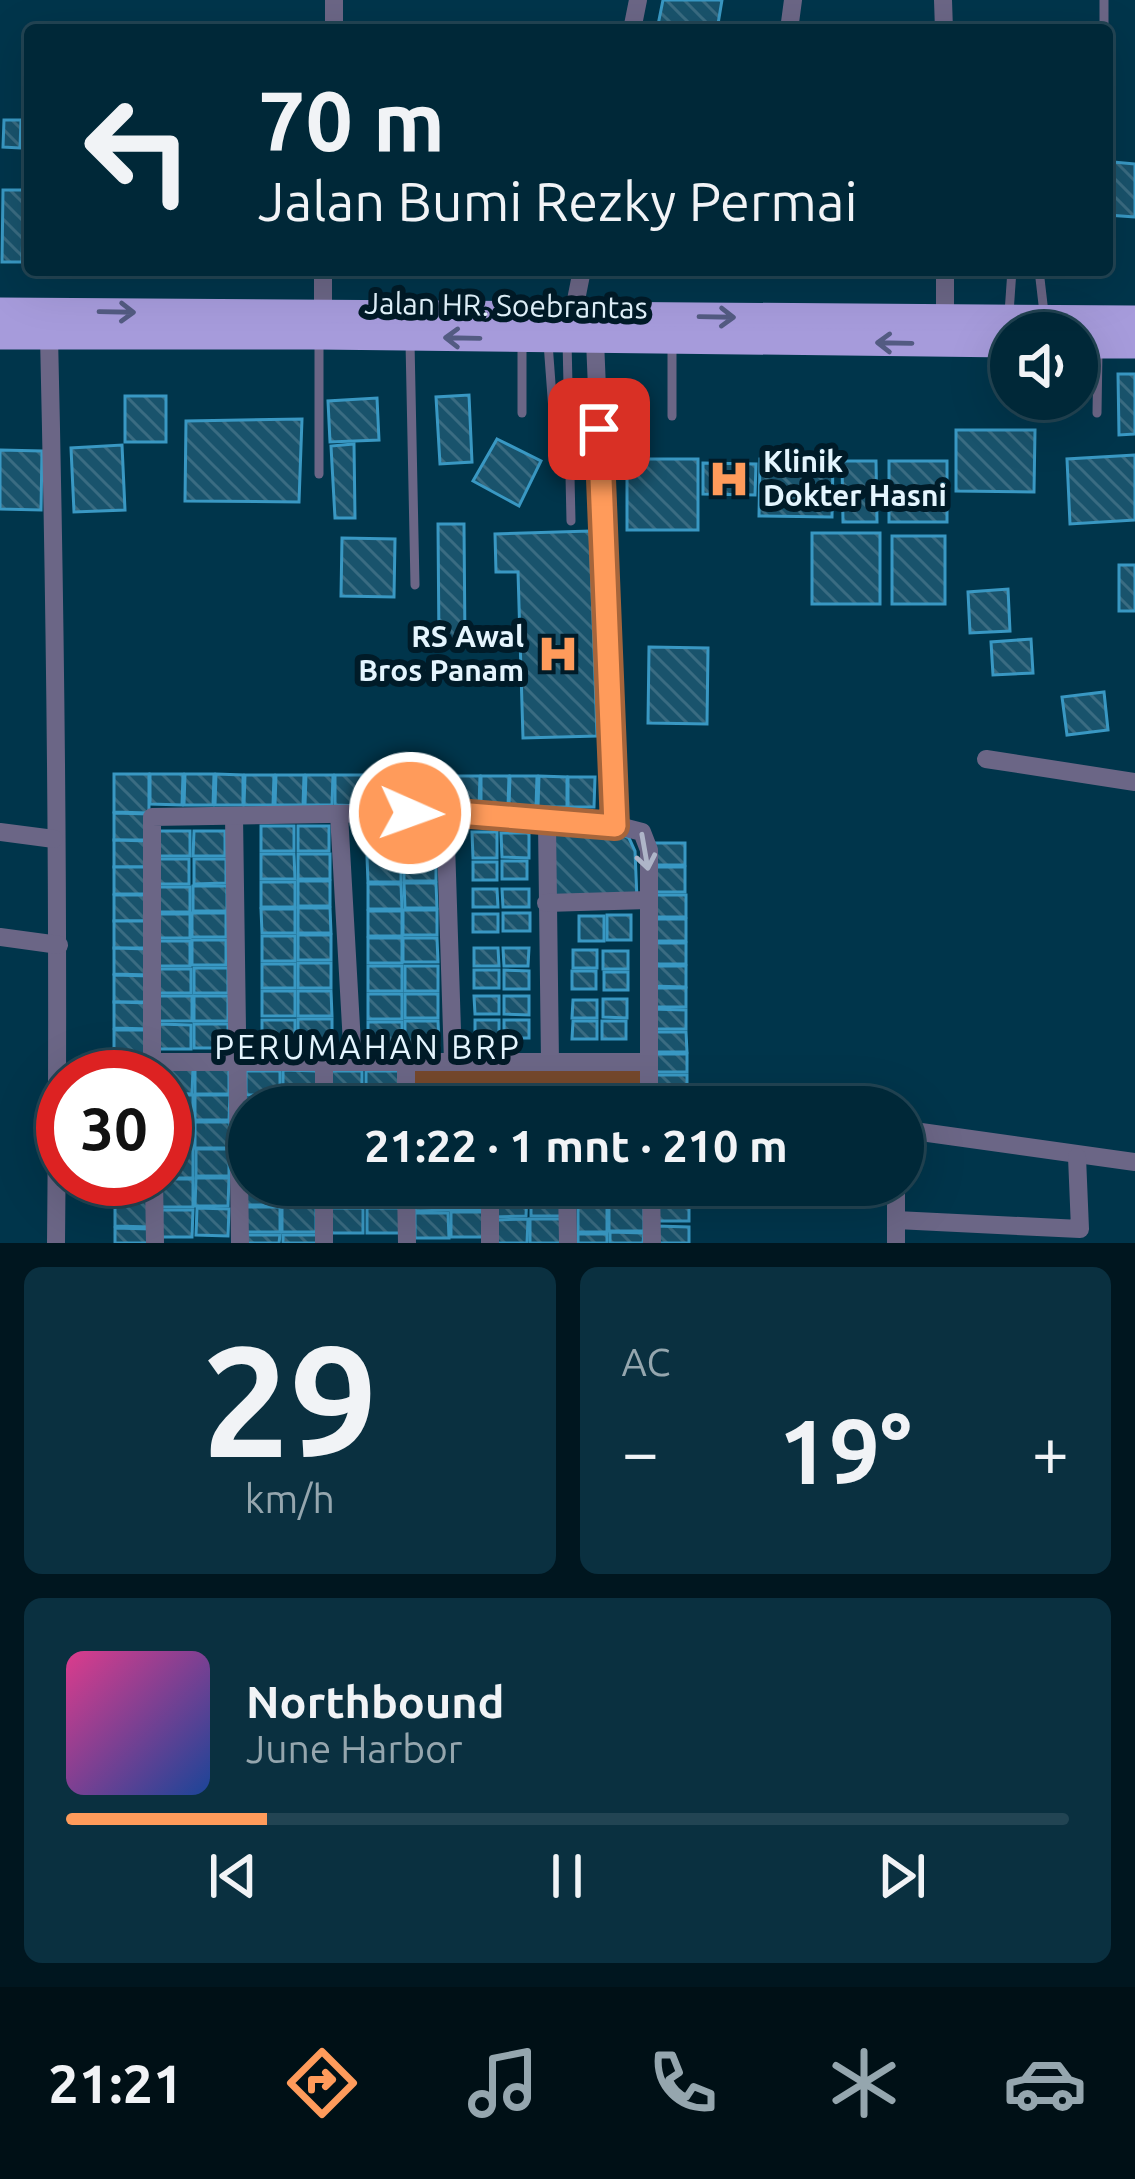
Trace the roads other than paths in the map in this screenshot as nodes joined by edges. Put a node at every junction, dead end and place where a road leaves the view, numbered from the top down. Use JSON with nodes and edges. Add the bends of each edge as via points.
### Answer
{"nodes":[{"id":1,"x":323,"y":276,"type":"edge"},
{"id":2,"x":580,"y":276,"type":"edge"},
{"id":3,"x":945,"y":276,"type":"edge"},
{"id":4,"x":1012,"y":276,"type":"edge"},
{"id":5,"x":1040,"y":276,"type":"edge"},
{"id":6,"x":0,"y":311,"type":"edge"},
{"id":7,"x":1011,"y":312,"type":"edge"},
{"id":8,"x":1043,"y":312,"type":"edge"},
{"id":9,"x":945,"y":319,"type":"junction"},
{"id":10,"x":1098,"y":319,"type":"edge"},
{"id":11,"x":1135,"y":319,"type":"edge"},
{"id":12,"x":321,"y":325,"type":"junction"},
{"id":13,"x":990,"y":328,"type":"edge"},
{"id":14,"x":772,"y":330,"type":"junction"},
{"id":15,"x":990,"y":332,"type":"edge"},
{"id":16,"x":561,"y":335,"type":"junction"},
{"id":17,"x":0,"y":336,"type":"edge"},
{"id":18,"x":49,"y":337,"type":"junction"},
{"id":19,"x":410,"y":337,"type":"junction"},
{"id":20,"x":671,"y":341,"type":"junction"},
{"id":21,"x":1098,"y":345,"type":"edge"},
{"id":22,"x":1135,"y":345,"type":"edge"},
{"id":23,"x":522,"y":413,"type":"dead end"},
{"id":24,"x":672,"y":416,"type":"dead end"},
{"id":25,"x":570,"y":446,"type":"junction"},
{"id":26,"x":319,"y":474,"type":"dead end"},
{"id":27,"x":571,"y":521,"type":"dead end"},
{"id":28,"x":415,"y":586,"type":"dead end"},
{"id":29,"x":986,"y":760,"type":"dead end"},
{"id":30,"x":1135,"y":782,"type":"edge"},
{"id":31,"x":446,"y":812,"type":"junction"},
{"id":32,"x":339,"y":814,"type":"junction"},
{"id":33,"x":234,"y":816,"type":"junction"},
{"id":34,"x":547,"y":823,"type":"junction"},
{"id":35,"x":615,"y":826,"type":"junction"},
{"id":36,"x":0,"y":832,"type":"edge"},
{"id":37,"x":54,"y":839,"type":"junction"},
{"id":38,"x":648,"y":901,"type":"junction"},
{"id":39,"x":546,"y":903,"type":"junction"},
{"id":40,"x":0,"y":937,"type":"edge"},
{"id":41,"x":59,"y":945,"type":"junction"},
{"id":42,"x":152,"y":1050,"type":"edge"},
{"id":43,"x":324,"y":1061,"type":"junction"},
{"id":44,"x":236,"y":1062,"type":"junction"},
{"id":45,"x":353,"y":1062,"type":"junction"},
{"id":46,"x":406,"y":1062,"type":"junction"},
{"id":47,"x":453,"y":1062,"type":"junction"},
{"id":48,"x":550,"y":1062,"type":"junction"},
{"id":49,"x":647,"y":1062,"type":"junction"},
{"id":50,"x":192,"y":1066,"type":"edge"},
{"id":51,"x":324,"y":1086,"type":"edge"},
{"id":52,"x":406,"y":1086,"type":"edge"},
{"id":53,"x":648,"y":1086,"type":"edge"},
{"id":54,"x":924,"y":1132,"type":"edge"},
{"id":55,"x":1077,"y":1156,"type":"junction"},
{"id":56,"x":1135,"y":1162,"type":"edge"},
{"id":57,"x":154,"y":1206,"type":"edge"},
{"id":58,"x":324,"y":1206,"type":"edge"},
{"id":59,"x":406,"y":1206,"type":"edge"},
{"id":60,"x":490,"y":1206,"type":"edge"},
{"id":61,"x":567,"y":1206,"type":"edge"},
{"id":62,"x":651,"y":1206,"type":"edge"},
{"id":63,"x":896,"y":1206,"type":"edge"},
{"id":64,"x":896,"y":1220,"type":"junction"},
{"id":65,"x":1080,"y":1236,"type":"edge"},
{"id":66,"x":56,"y":1243,"type":"edge"},
{"id":67,"x":155,"y":1243,"type":"edge"},
{"id":68,"x":240,"y":1243,"type":"edge"},
{"id":69,"x":324,"y":1243,"type":"edge"},
{"id":70,"x":407,"y":1243,"type":"edge"},
{"id":71,"x":490,"y":1243,"type":"edge"},
{"id":72,"x":568,"y":1243,"type":"edge"},
{"id":73,"x":652,"y":1243,"type":"edge"},
{"id":74,"x":896,"y":1243,"type":"edge"}],
"edges":[{"from":1,"to":12,"type":"street"},
{"from":2,"to":16,"type":"street"},
{"from":3,"to":9,"type":"street"},
{"from":4,"to":7,"type":"lane"},
{"from":5,"to":8,"type":"lane"},
{"from":6,"to":12,"type":"main road","name":"Jalan HR. Soebrantas","one_way":true},
{"from":9,"to":13,"type":"main road","name":"Jalan HR. Soebrantas"},
{"from":9,"to":14,"type":"main road","name":"Jalan HR. Soebrantas"},
{"from":10,"to":11,"type":"main road","name":"Jalan HR. Soebrantas"},
{"from":12,"to":16,"type":"main road","name":"Jalan HR. Soebrantas"},
{"from":12,"to":18,"type":"main road","name":"Jalan HR. Soebrantas"},
{"from":12,"to":19,"type":"main road","name":"Jalan HR. Soebrantas"},
{"from":12,"to":26,"type":"lane"},
{"from":15,"to":14,"type":"main road","name":"Jalan HR. Soebrantas","one_way":true},
{"from":16,"to":14,"type":"main road","name":"Jalan HR. Soebrantas","one_way":true},
{"from":14,"to":20,"type":"main road","name":"Jalan HR. Soebrantas"},
{"from":16,"to":19,"type":"main road","name":"Jalan HR. Soebrantas","one_way":true},
{"from":16,"to":20,"type":"main road","name":"Jalan HR. Soebrantas"},
{"from":16,"to":23,"type":"lane"},
{"from":16,"to":25,"type":"lane"},
{"from":16,"to":25,"type":"lane","via":[[554,424]]},
{"from":16,"to":35,"type":"street"},
{"from":17,"to":18,"type":"main road","name":"Jalan HR. Soebrantas"},
{"from":18,"to":37,"type":"street"},
{"from":19,"to":28,"type":"lane"},
{"from":20,"to":24,"type":"lane"},
{"from":21,"to":22,"type":"main road"},
{"from":25,"to":27,"type":"lane"},
{"from":29,"to":30,"type":"street"},
{"from":31,"to":32,"type":"street"},
{"from":31,"to":34,"type":"street"},
{"from":31,"to":47,"type":"street"},
{"from":32,"to":33,"type":"street"},
{"from":32,"to":45,"type":"street"},
{"from":33,"to":42,"type":"street","via":[[152,817]]},
{"from":33,"to":44,"type":"street"},
{"from":34,"to":35,"type":"street"},
{"from":34,"to":39,"type":"street"},
{"from":35,"to":38,"type":"street","one_way":true,"via":[[642,832]]},
{"from":36,"to":37,"type":"street"},
{"from":37,"to":41,"type":"street"},
{"from":38,"to":39,"type":"street"},
{"from":38,"to":49,"type":"street"},
{"from":39,"to":48,"type":"street"},
{"from":40,"to":41,"type":"street"},
{"from":41,"to":66,"type":"street"},
{"from":43,"to":44,"type":"street"},
{"from":43,"to":45,"type":"street"},
{"from":43,"to":51,"type":"street"},
{"from":44,"to":50,"type":"street"},
{"from":44,"to":68,"type":"street"},
{"from":45,"to":46,"type":"street"},
{"from":46,"to":47,"type":"street"},
{"from":46,"to":52,"type":"street"},
{"from":47,"to":48,"type":"street"},
{"from":48,"to":49,"type":"street"},
{"from":49,"to":53,"type":"street"},
{"from":54,"to":55,"type":"street"},
{"from":55,"to":56,"type":"street"},
{"from":55,"to":65,"type":"street"},
{"from":57,"to":67,"type":"street"},
{"from":58,"to":69,"type":"street"},
{"from":59,"to":70,"type":"street"},
{"from":60,"to":71,"type":"street"},
{"from":61,"to":72,"type":"street"},
{"from":62,"to":73,"type":"street"},
{"from":63,"to":64,"type":"street"},
{"from":64,"to":65,"type":"street"},
{"from":64,"to":74,"type":"street"}]}
